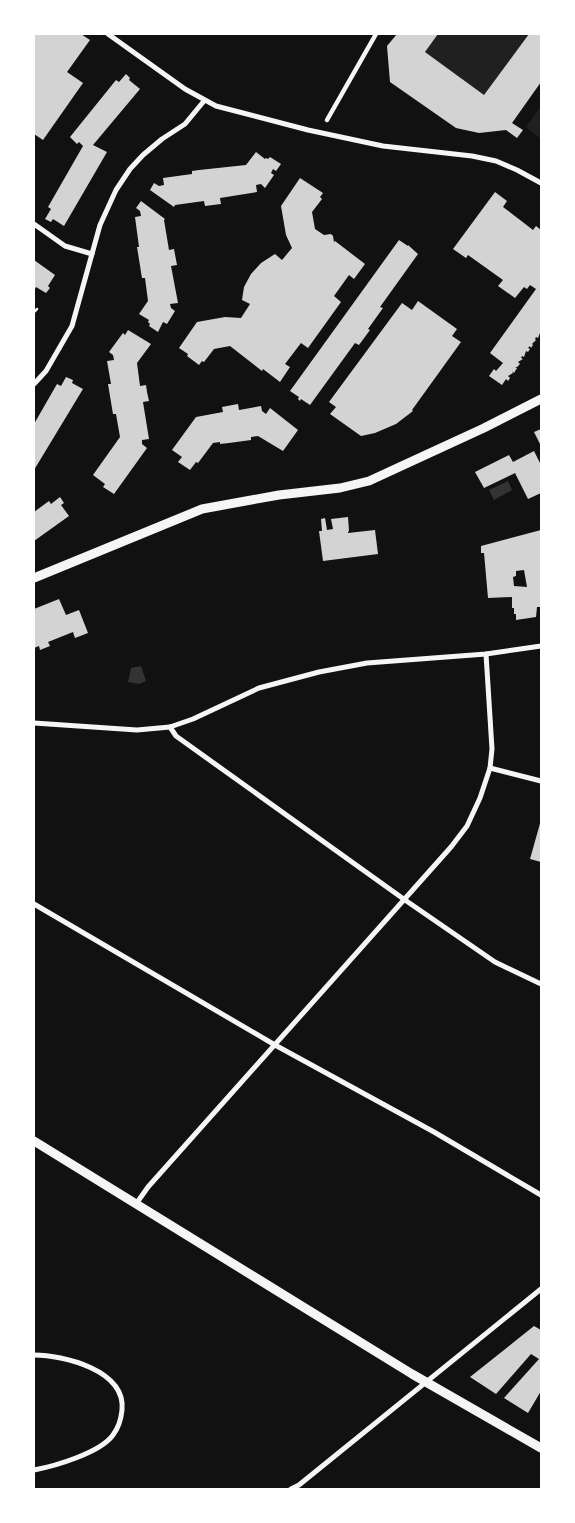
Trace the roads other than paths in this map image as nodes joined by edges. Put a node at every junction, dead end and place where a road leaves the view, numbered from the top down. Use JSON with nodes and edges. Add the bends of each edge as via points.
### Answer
{"nodes":[{"id":1,"x":108,"y":34,"type":"edge"},
{"id":2,"x":376,"y":34,"type":"edge"},
{"id":3,"x":204,"y":101,"type":"junction"},
{"id":4,"x":327,"y":120,"type":"dead end"},
{"id":5,"x":541,"y":183,"type":"edge"},
{"id":6,"x":34,"y":224,"type":"edge"},
{"id":7,"x":92,"y":254,"type":"junction"},
{"id":8,"x":34,"y":384,"type":"edge"},
{"id":9,"x":541,"y":399,"type":"edge"},
{"id":10,"x":34,"y":578,"type":"edge"},
{"id":11,"x":541,"y":646,"type":"edge"},
{"id":12,"x":486,"y":654,"type":"junction"},
{"id":13,"x":34,"y":723,"type":"edge"},
{"id":14,"x":170,"y":727,"type":"junction"},
{"id":15,"x":490,"y":768,"type":"junction"},
{"id":16,"x":541,"y":780,"type":"edge"},
{"id":17,"x":405,"y":900,"type":"junction"},
{"id":18,"x":34,"y":904,"type":"edge"},
{"id":19,"x":541,"y":984,"type":"edge"},
{"id":20,"x":276,"y":1045,"type":"junction"},
{"id":21,"x":35,"y":1144,"type":"edge"},
{"id":22,"x":541,"y":1196,"type":"edge"},
{"id":23,"x":136,"y":1204,"type":"junction"},
{"id":24,"x":541,"y":1289,"type":"edge"},
{"id":25,"x":34,"y":1355,"type":"edge"},
{"id":26,"x":427,"y":1382,"type":"junction"},
{"id":27,"x":541,"y":1448,"type":"edge"},
{"id":28,"x":34,"y":1470,"type":"edge"},
{"id":29,"x":291,"y":1489,"type":"edge"}],
"edges":[{"from":1,"to":3,"type":"street"},
{"from":2,"to":4,"type":"street"},
{"from":3,"to":5,"type":"street","via":[[232,111],[383,146],[449,152],[496,161]]},
{"from":3,"to":7,"type":"street","via":[[184,124],[142,155],[123,178],[107,206]]},
{"from":6,"to":7,"type":"street","via":[[66,246]]},
{"from":7,"to":8,"type":"street","via":[[72,326],[46,371]]},
{"from":9,"to":10,"type":"street","via":[[369,481],[202,509]]},
{"from":11,"to":12,"type":"street"},
{"from":12,"to":14,"type":"street","via":[[366,663],[319,672],[259,688]]},
{"from":12,"to":15,"type":"street","via":[[492,749]]},
{"from":13,"to":14,"type":"street","via":[[137,730]]},
{"from":14,"to":17,"type":"street","via":[[176,736]]},
{"from":15,"to":16,"type":"street"},
{"from":15,"to":17,"type":"street","via":[[467,826]]},
{"from":17,"to":19,"type":"street","via":[[495,962]]},
{"from":17,"to":20,"type":"street"},
{"from":18,"to":20,"type":"street"},
{"from":20,"to":22,"type":"street","via":[[434,1132]]},
{"from":20,"to":23,"type":"street"},
{"from":21,"to":23,"type":"street"},
{"from":23,"to":26,"type":"street"},
{"from":24,"to":26,"type":"street"},
{"from":25,"to":28,"type":"street","via":[[58,1357],[97,1372],[110,1380],[122,1404],[120,1422],[101,1446],[65,1463]]},
{"from":26,"to":27,"type":"street"},
{"from":26,"to":29,"type":"street"}]}
